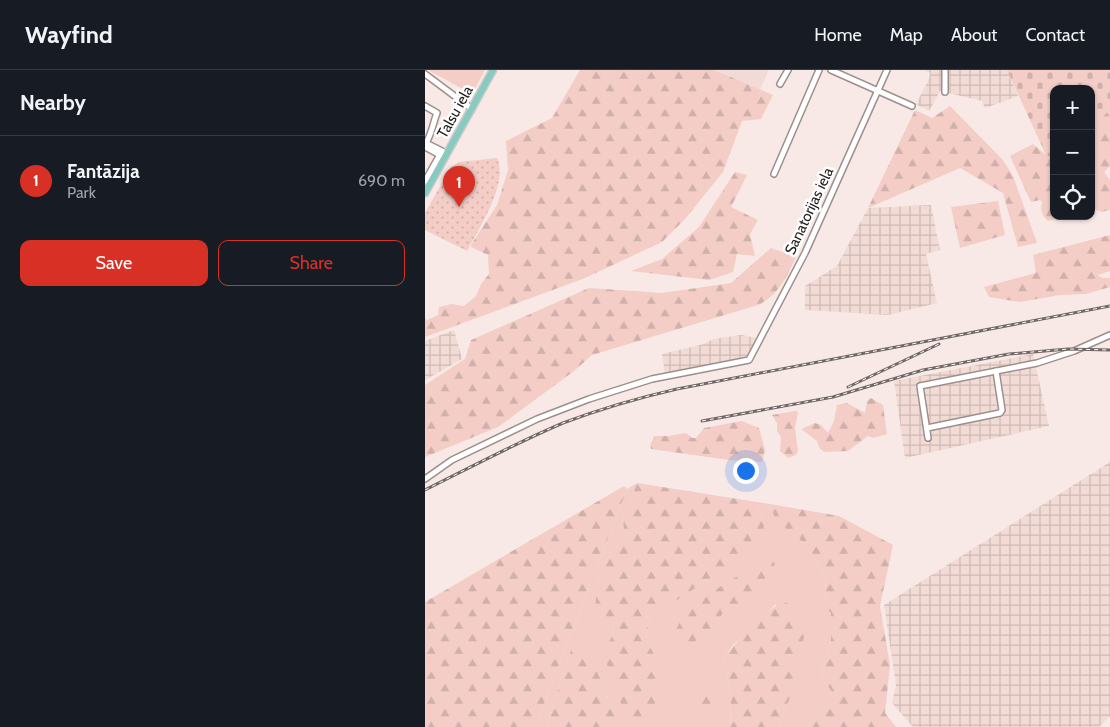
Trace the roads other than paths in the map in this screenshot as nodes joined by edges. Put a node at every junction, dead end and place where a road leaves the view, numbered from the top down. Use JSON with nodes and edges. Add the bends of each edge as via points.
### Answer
{"nodes":[{"id":1,"x":493,"y":70,"type":"edge"},
{"id":2,"x":788,"y":70,"type":"edge"},
{"id":3,"x":819,"y":70,"type":"edge"},
{"id":4,"x":831,"y":70,"type":"edge"},
{"id":5,"x":887,"y":70,"type":"edge"},
{"id":6,"x":945,"y":70,"type":"edge"},
{"id":7,"x":425,"y":74,"type":"edge"},
{"id":8,"x":780,"y":84,"type":"dead end"},
{"id":9,"x":878,"y":90,"type":"junction"},
{"id":10,"x":945,"y":92,"type":"dead end"},
{"id":11,"x":425,"y":106,"type":"edge"},
{"id":12,"x":912,"y":106,"type":"dead end"},
{"id":13,"x":472,"y":108,"type":"junction"},
{"id":14,"x":425,"y":145,"type":"edge"},
{"id":15,"x":442,"y":156,"type":"junction"},
{"id":16,"x":774,"y":174,"type":"dead end"},
{"id":17,"x":425,"y":181,"type":"edge"},
{"id":18,"x":425,"y":193,"type":"edge"},
{"id":19,"x":1110,"y":335,"type":"edge"},
{"id":20,"x":996,"y":371,"type":"junction"},
{"id":21,"x":927,"y":428,"type":"junction"},
{"id":22,"x":928,"y":438,"type":"dead end"},
{"id":23,"x":425,"y":479,"type":"edge"}],
"edges":[{"from":1,"to":13,"type":"main road","name":"Talsu iela"},
{"from":2,"to":8,"type":"street"},
{"from":3,"to":16,"type":"street"},
{"from":4,"to":9,"type":"street"},
{"from":5,"to":9,"type":"street","name":"Sanatorijas iela"},
{"from":6,"to":10,"type":"street"},
{"from":7,"to":13,"type":"street"},
{"from":9,"to":12,"type":"street"},
{"from":9,"to":23,"type":"street","name":"Sanatorijas iela","via":[[805,253],[749,360],[651,379],[589,399],[537,419],[452,460]]},
{"from":11,"to":14,"type":"street","via":[[437,113]]},
{"from":13,"to":15,"type":"main road","name":"Talsu iela"},
{"from":14,"to":15,"type":"street"},
{"from":15,"to":17,"type":"street"},
{"from":15,"to":18,"type":"main road","name":"Talsu iela"},
{"from":19,"to":20,"type":"street","via":[[1053,358]]},
{"from":20,"to":21,"type":"street","via":[[1000,414]]},
{"from":20,"to":21,"type":"street","via":[[920,386]]},
{"from":21,"to":22,"type":"street"}]}
